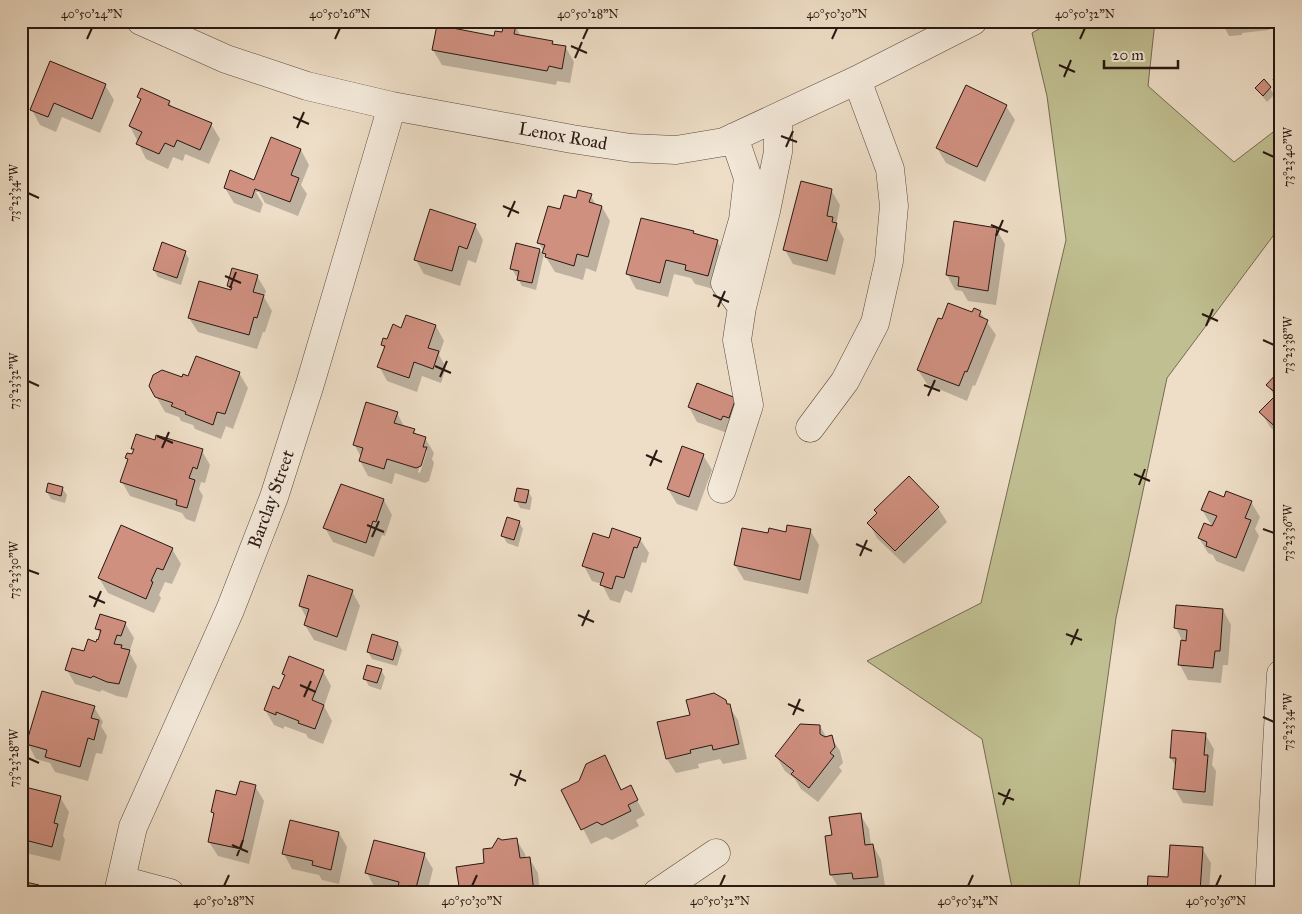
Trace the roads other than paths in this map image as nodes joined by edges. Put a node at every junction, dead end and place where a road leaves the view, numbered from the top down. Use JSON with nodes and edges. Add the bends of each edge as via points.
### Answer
{"nodes":[{"id":1,"x":141,"y":21,"type":"edge"},
{"id":2,"x":973,"y":21,"type":"edge"},
{"id":3,"x":857,"y":80,"type":"junction"},
{"id":4,"x":392,"y":106,"type":"junction"},
{"id":5,"x":778,"y":117,"type":"junction"},
{"id":6,"x":734,"y":137,"type":"junction"},
{"id":7,"x":754,"y":215,"type":"junction"},
{"id":8,"x":810,"y":428,"type":"dead end"},
{"id":9,"x":722,"y":489,"type":"dead end"},
{"id":10,"x":1281,"y":674,"type":"edge"},
{"id":11,"x":716,"y":853,"type":"dead end"},
{"id":12,"x":120,"y":887,"type":"edge"},
{"id":13,"x":170,"y":893,"type":"edge"},
{"id":14,"x":657,"y":893,"type":"edge"},
{"id":15,"x":1269,"y":893,"type":"edge"}],
"edges":[{"from":1,"to":4,"type":"street","name":"Lenox Road","via":[[226,60],[307,86]]},
{"from":2,"to":3,"type":"street","name":"Lenox Road"},
{"from":3,"to":5,"type":"street","name":"Lenox Road"},
{"from":3,"to":8,"type":"street","via":[[890,169],[894,206],[889,261],[875,323],[845,381]]},
{"from":4,"to":6,"type":"street","name":"Lenox Road","via":[[631,148],[676,150],[724,142]]},
{"from":4,"to":12,"type":"street","name":"Barclay Street","via":[[274,497],[230,610],[133,827]]},
{"from":5,"to":6,"type":"street","name":"Lenox Road"},
{"from":5,"to":7,"type":"street","via":[[778,152]]},
{"from":6,"to":7,"type":"street","via":[[748,178]]},
{"from":7,"to":9,"type":"street","via":[[736,340],[749,404]]},
{"from":10,"to":15,"type":"street"},
{"from":11,"to":14,"type":"street"},
{"from":12,"to":13,"type":"street"}]}
